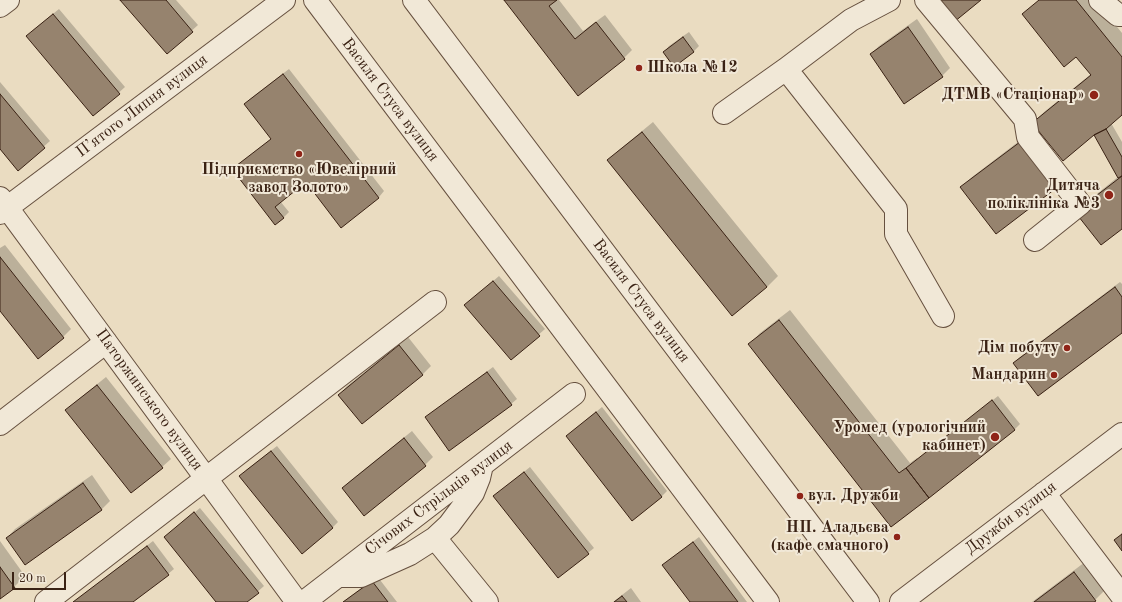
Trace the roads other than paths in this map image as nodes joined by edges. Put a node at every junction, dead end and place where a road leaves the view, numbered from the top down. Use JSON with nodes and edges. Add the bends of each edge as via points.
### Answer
{"nodes":[{"id":1,"x":8,"y":0,"type":"edge"},
{"id":2,"x":284,"y":0,"type":"edge"},
{"id":3,"x":315,"y":0,"type":"edge"},
{"id":4,"x":414,"y":0,"type":"edge"},
{"id":5,"x":889,"y":0,"type":"edge"},
{"id":6,"x":926,"y":0,"type":"edge"},
{"id":7,"x":1100,"y":0,"type":"edge"},
{"id":8,"x":0,"y":6,"type":"edge"},
{"id":9,"x":1122,"y":15,"type":"edge"},
{"id":10,"x":786,"y":69,"type":"junction"},
{"id":11,"x":724,"y":114,"type":"dead end"},
{"id":12,"x":2,"y":206,"type":"edge"},
{"id":13,"x":1035,"y":240,"type":"dead end"},
{"id":14,"x":435,"y":302,"type":"dead end"},
{"id":15,"x":943,"y":316,"type":"dead end"},
{"id":16,"x":106,"y":342,"type":"junction"},
{"id":17,"x":574,"y":394,"type":"dead end"},
{"id":18,"x":0,"y":424,"type":"edge"},
{"id":19,"x":1122,"y":434,"type":"edge"},
{"id":20,"x":482,"y":465,"type":"junction"},
{"id":21,"x":206,"y":478,"type":"junction"},
{"id":22,"x":1044,"y":493,"type":"junction"},
{"id":23,"x":435,"y":538,"type":"junction"},
{"id":24,"x":338,"y":576,"type":"junction"},
{"id":25,"x":1122,"y":596,"type":"edge"},
{"id":26,"x":46,"y":602,"type":"edge"},
{"id":27,"x":297,"y":602,"type":"edge"},
{"id":28,"x":304,"y":602,"type":"edge"},
{"id":29,"x":487,"y":602,"type":"edge"},
{"id":30,"x":768,"y":602,"type":"edge"},
{"id":31,"x":868,"y":602,"type":"edge"},
{"id":32,"x":901,"y":602,"type":"edge"}],
"edges":[{"from":1,"to":8,"type":"street"},
{"from":2,"to":12,"type":"street","name":"П’ятого Липня вулиця"},
{"from":3,"to":30,"type":"street","name":"Василя Стуса вулиця"},
{"from":4,"to":31,"type":"street","name":"Василя Стуса вулиця"},
{"from":5,"to":10,"type":"street","via":[[851,20]]},
{"from":6,"to":13,"type":"street","via":[[1025,119],[1028,136],[1080,204]]},
{"from":7,"to":9,"type":"street","via":[[1118,15]]},
{"from":10,"to":11,"type":"street"},
{"from":10,"to":15,"type":"street","via":[[896,209],[896,234]]},
{"from":12,"to":16,"type":"street","name":"Паторжинського вулиця"},
{"from":14,"to":21,"type":"street"},
{"from":16,"to":18,"type":"street"},
{"from":16,"to":21,"type":"street","name":"Паторжинського вулиця"},
{"from":17,"to":20,"type":"street","name":"Січових Стрільців вулиця"},
{"from":19,"to":22,"type":"street","name":"Дружби вулиця"},
{"from":20,"to":23,"type":"street","via":[[473,493],[449,525]]},
{"from":20,"to":24,"type":"street","name":"Січових Стрільців вулиця"},
{"from":21,"to":26,"type":"street"},
{"from":21,"to":27,"type":"street","name":"Паторжинського вулиця"},
{"from":22,"to":25,"type":"street"},
{"from":22,"to":32,"type":"street","name":"Дружби вулиця"},
{"from":23,"to":24,"type":"street","via":[[410,554],[361,576]]},
{"from":23,"to":29,"type":"street"},
{"from":24,"to":28,"type":"street","name":"Січових Стрільців вулиця"}]}
